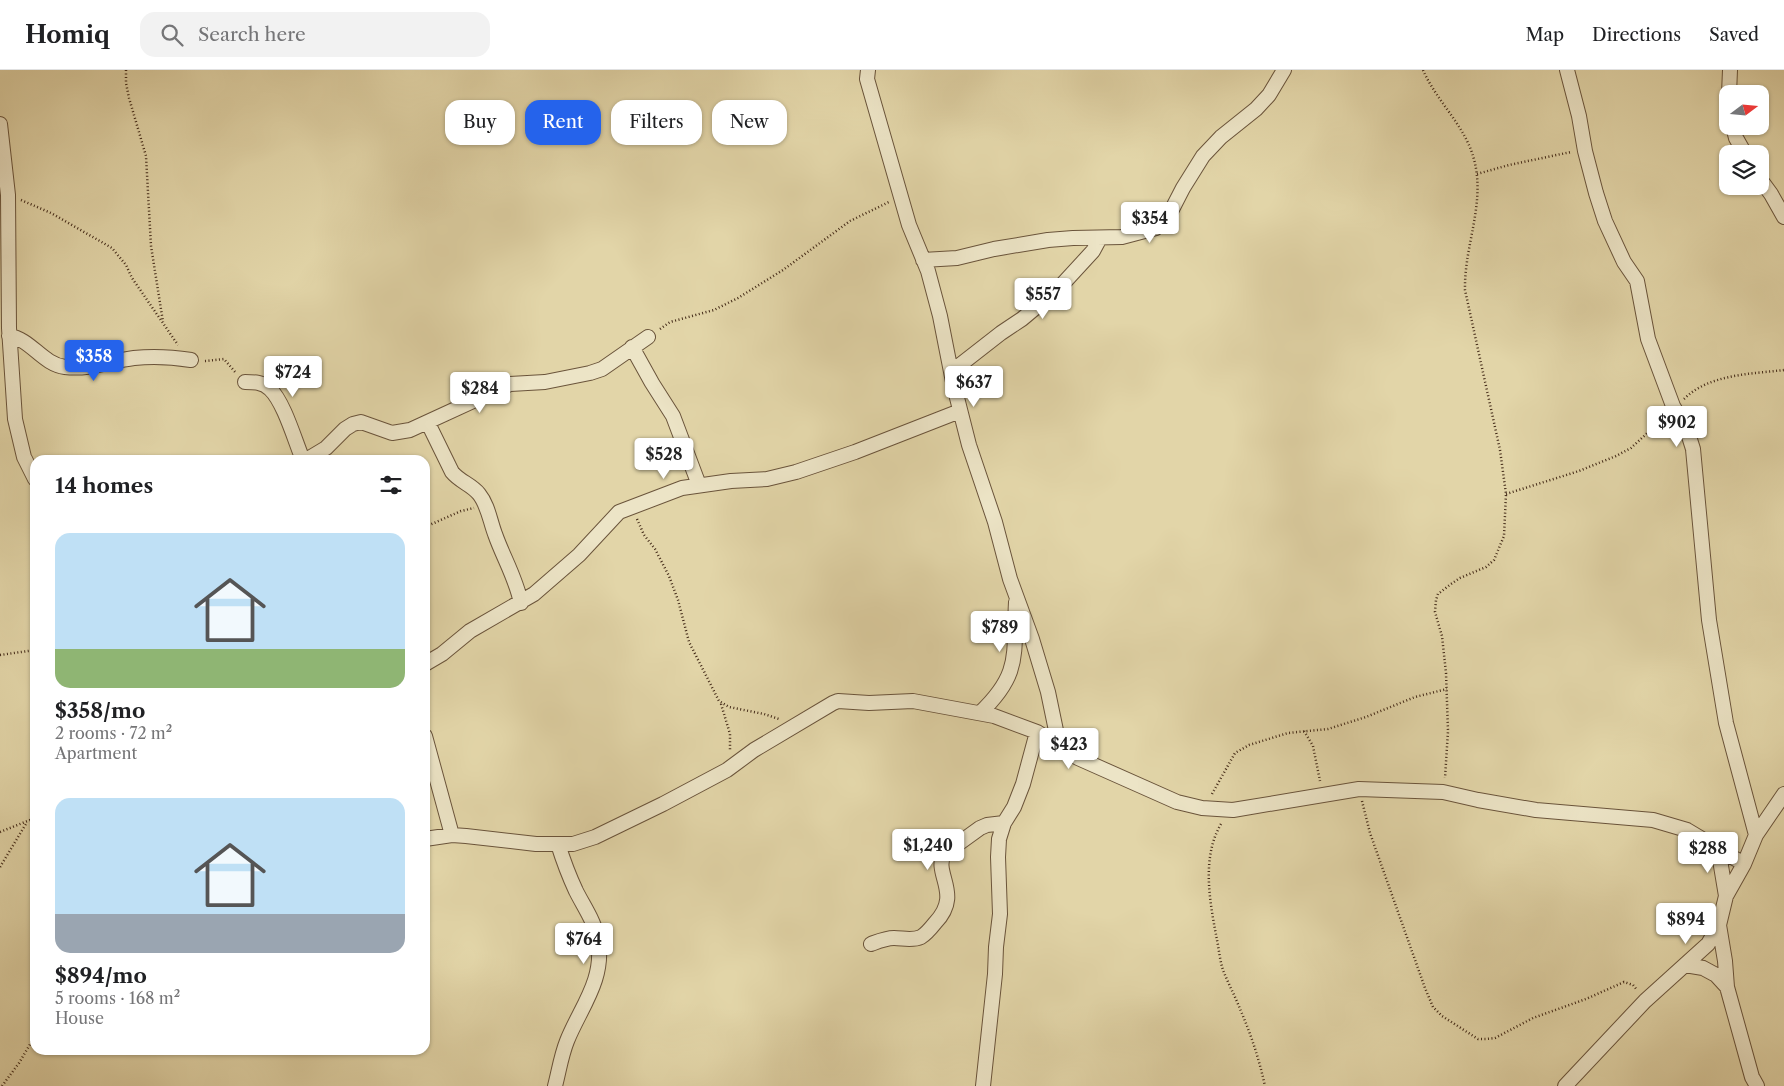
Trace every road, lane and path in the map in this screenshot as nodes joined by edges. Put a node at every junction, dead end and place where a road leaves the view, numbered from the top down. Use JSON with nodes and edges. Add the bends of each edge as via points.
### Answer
{"nodes":[{"id":1,"x":126,"y":70,"type":"edge"},
{"id":2,"x":868,"y":70,"type":"edge"},
{"id":3,"x":1284,"y":70,"type":"edge"},
{"id":4,"x":1423,"y":70,"type":"edge"},
{"id":5,"x":1567,"y":70,"type":"edge"},
{"id":6,"x":1730,"y":70,"type":"edge"},
{"id":7,"x":1729,"y":85,"type":"edge"},
{"id":8,"x":0,"y":124,"type":"edge"},
{"id":9,"x":1585,"y":151,"type":"junction"},
{"id":10,"x":1477,"y":174,"type":"junction"},
{"id":11,"x":1769,"y":191,"type":"edge"},
{"id":12,"x":900,"y":194,"type":"junction"},
{"id":13,"x":8,"y":195,"type":"junction"},
{"id":14,"x":1784,"y":217,"type":"edge"},
{"id":15,"x":1100,"y":238,"type":"junction"},
{"id":16,"x":923,"y":260,"type":"junction"},
{"id":17,"x":164,"y":324,"type":"junction"},
{"id":18,"x":9,"y":336,"type":"junction"},
{"id":19,"x":648,"y":337,"type":"joint"},
{"id":20,"x":632,"y":347,"type":"junction"},
{"id":21,"x":191,"y":360,"type":"junction"},
{"id":22,"x":1784,"y":370,"type":"edge"},
{"id":23,"x":951,"y":372,"type":"junction"},
{"id":24,"x":245,"y":382,"type":"joint"},
{"id":25,"x":960,"y":411,"type":"junction"},
{"id":26,"x":1677,"y":413,"type":"junction"},
{"id":27,"x":428,"y":423,"type":"junction"},
{"id":28,"x":302,"y":455,"type":"edge"},
{"id":29,"x":313,"y":455,"type":"edge"},
{"id":30,"x":30,"y":469,"type":"edge"},
{"id":31,"x":699,"y":485,"type":"junction"},
{"id":32,"x":1506,"y":494,"type":"junction"},
{"id":33,"x":485,"y":504,"type":"junction"},
{"id":34,"x":629,"y":507,"type":"junction"},
{"id":35,"x":430,"y":525,"type":"edge"},
{"id":36,"x":1016,"y":596,"type":"junction"},
{"id":37,"x":521,"y":602,"type":"junction"},
{"id":38,"x":30,"y":651,"type":"edge"},
{"id":39,"x":0,"y":655,"type":"edge"},
{"id":40,"x":430,"y":661,"type":"edge"},
{"id":41,"x":1447,"y":689,"type":"junction"},
{"id":42,"x":721,"y":702,"type":"junction"},
{"id":43,"x":980,"y":712,"type":"junction"},
{"id":44,"x":798,"y":723,"type":"junction"},
{"id":45,"x":1304,"y":731,"type":"junction"},
{"id":46,"x":1037,"y":732,"type":"junction"},
{"id":47,"x":1059,"y":745,"type":"junction"},
{"id":48,"x":430,"y":754,"type":"edge"},
{"id":49,"x":727,"y":770,"type":"junction"},
{"id":50,"x":1320,"y":781,"type":"dead end"},
{"id":51,"x":1359,"y":789,"type":"junction"},
{"id":52,"x":1443,"y":792,"type":"junction"},
{"id":53,"x":1784,"y":794,"type":"edge"},
{"id":54,"x":1202,"y":808,"type":"junction"},
{"id":55,"x":1233,"y":810,"type":"junction"},
{"id":56,"x":30,"y":820,"type":"edge"},
{"id":57,"x":26,"y":822,"type":"junction"},
{"id":58,"x":1004,"y":823,"type":"junction"},
{"id":59,"x":0,"y":832,"type":"edge"},
{"id":60,"x":452,"y":835,"type":"junction"},
{"id":61,"x":1756,"y":835,"type":"junction"},
{"id":62,"x":430,"y":838,"type":"edge"},
{"id":63,"x":558,"y":844,"type":"junction"},
{"id":64,"x":1718,"y":848,"type":"junction"},
{"id":65,"x":1744,"y":864,"type":"junction"},
{"id":66,"x":0,"y":867,"type":"edge"},
{"id":67,"x":1726,"y":896,"type":"junction"},
{"id":68,"x":1719,"y":925,"type":"junction"},
{"id":69,"x":871,"y":944,"type":"dead end"},
{"id":70,"x":1685,"y":965,"type":"junction"},
{"id":71,"x":1727,"y":987,"type":"junction"},
{"id":72,"x":1645,"y":1001,"type":"junction"},
{"id":73,"x":30,"y":1043,"type":"edge"},
{"id":74,"x":2,"y":1086,"type":"edge"},
{"id":75,"x":555,"y":1086,"type":"edge"},
{"id":76,"x":983,"y":1086,"type":"edge"},
{"id":77,"x":1264,"y":1086,"type":"edge"},
{"id":78,"x":1565,"y":1086,"type":"edge"},
{"id":79,"x":1757,"y":1086,"type":"edge"}],
"edges":[{"from":1,"to":17,"type":"path","via":[[127,91],[146,156],[152,246]]},
{"from":2,"to":12,"type":"street","via":[[867,79]]},
{"from":3,"to":15,"type":"street","via":[[1256,109],[1203,156],[1166,221],[1156,228],[1122,237]]},
{"from":4,"to":10,"type":"path","via":[[1461,131]]},
{"from":5,"to":9,"type":"street"},
{"from":6,"to":7,"type":"street"},
{"from":8,"to":13,"type":"street"},
{"from":9,"to":10,"type":"path"},
{"from":9,"to":26,"type":"street","via":[[1605,222],[1637,281],[1648,339]]},
{"from":10,"to":32,"type":"path","via":[[1478,200],[1464,276],[1465,290],[1500,450]]},
{"from":11,"to":14,"type":"street"},
{"from":12,"to":16,"type":"street"},
{"from":12,"to":19,"type":"path","via":[[834,231],[783,270],[738,298],[714,310],[670,322]]},
{"from":13,"to":17,"type":"path","via":[[51,213],[112,248]]},
{"from":13,"to":18,"type":"street"},
{"from":15,"to":16,"type":"street","via":[[1048,240],[957,258]]},
{"from":15,"to":23,"type":"street","via":[[1094,251],[1058,288]]},
{"from":16,"to":23,"type":"street","via":[[940,316]]},
{"from":17,"to":21,"type":"path"},
{"from":18,"to":21,"type":"street","via":[[19,338],[55,365],[67,367],[96,367],[132,358]]},
{"from":18,"to":30,"type":"street","via":[[15,420]]},
{"from":19,"to":20,"type":"street"},
{"from":20,"to":27,"type":"street","via":[[590,373],[510,384]]},
{"from":20,"to":31,"type":"street","via":[[672,416]]},
{"from":21,"to":24,"type":"path","via":[[224,360]]},
{"from":22,"to":26,"type":"path","via":[[1716,381],[1692,392]]},
{"from":23,"to":25,"type":"street"},
{"from":24,"to":28,"type":"street","via":[[270,388]]},
{"from":25,"to":31,"type":"street","via":[[796,472],[768,479]]},
{"from":25,"to":36,"type":"street"},
{"from":26,"to":32,"type":"path","via":[[1655,426],[1632,448],[1616,456]]},
{"from":26,"to":61,"type":"street","via":[[1693,449],[1709,620],[1726,723]]},
{"from":27,"to":29,"type":"street","via":[[392,433],[361,422],[353,424]]},
{"from":27,"to":33,"type":"street","via":[[452,472],[473,487]]},
{"from":31,"to":34,"type":"street"},
{"from":32,"to":41,"type":"path","via":[[1504,536],[1494,560],[1451,584],[1438,594],[1436,600]]},
{"from":33,"to":35,"type":"path"},
{"from":33,"to":37,"type":"street"},
{"from":34,"to":37,"type":"street","via":[[614,516],[564,570]]},
{"from":34,"to":42,"type":"path","via":[[669,576],[689,642]]},
{"from":36,"to":43,"type":"street","via":[[1013,662],[1003,687]]},
{"from":36,"to":47,"type":"street","via":[[1048,692]]},
{"from":37,"to":40,"type":"street","via":[[475,627]]},
{"from":38,"to":39,"type":"path"},
{"from":41,"to":45,"type":"path","via":[[1415,697],[1328,729]]},
{"from":41,"to":52,"type":"path"},
{"from":42,"to":44,"type":"path","via":[[729,707]]},
{"from":42,"to":49,"type":"path","via":[[730,734]]},
{"from":43,"to":44,"type":"street","via":[[913,701],[870,704],[838,701]]},
{"from":43,"to":46,"type":"street"},
{"from":44,"to":49,"type":"street"},
{"from":45,"to":50,"type":"path","via":[[1313,746]]},
{"from":45,"to":54,"type":"path","via":[[1248,745],[1235,753]]},
{"from":46,"to":47,"type":"street"},
{"from":46,"to":58,"type":"street","via":[[1023,784]]},
{"from":47,"to":54,"type":"street","via":[[1087,762],[1177,802]]},
{"from":48,"to":60,"type":"street"},
{"from":49,"to":63,"type":"street","via":[[595,836],[573,844]]},
{"from":51,"to":52,"type":"street"},
{"from":51,"to":55,"type":"street"},
{"from":51,"to":72,"type":"path","via":[[1370,833],[1425,988],[1442,1016],[1478,1039],[1486,1039],[1495,1038],[1533,1018],[1624,982],[1633,985]]},
{"from":52,"to":64,"type":"street","via":[[1536,810],[1652,820],[1687,830]]},
{"from":53,"to":61,"type":"street"},
{"from":54,"to":55,"type":"street"},
{"from":55,"to":77,"type":"path","via":[[1216,832],[1210,850],[1211,908],[1223,969],[1258,1057]]},
{"from":56,"to":57,"type":"path"},
{"from":57,"to":59,"type":"path"},
{"from":57,"to":66,"type":"path"},
{"from":58,"to":69,"type":"street","via":[[980,828],[944,854],[942,865],[948,891],[947,903],[940,918],[924,934],[912,939],[886,938]]},
{"from":58,"to":76,"type":"street","via":[[999,839],[1000,914]]},
{"from":60,"to":62,"type":"street"},
{"from":60,"to":63,"type":"street"},
{"from":61,"to":65,"type":"street"},
{"from":63,"to":75,"type":"street","via":[[592,921],[599,956],[595,980],[567,1040]]},
{"from":64,"to":65,"type":"street"},
{"from":64,"to":67,"type":"street"},
{"from":65,"to":67,"type":"street"},
{"from":67,"to":68,"type":"street"},
{"from":68,"to":70,"type":"street","via":[[1708,944]]},
{"from":68,"to":71,"type":"street"},
{"from":70,"to":71,"type":"street","via":[[1703,968],[1716,975]]},
{"from":70,"to":72,"type":"street"},
{"from":71,"to":79,"type":"street"},
{"from":72,"to":78,"type":"street"},
{"from":73,"to":74,"type":"path"}]}
